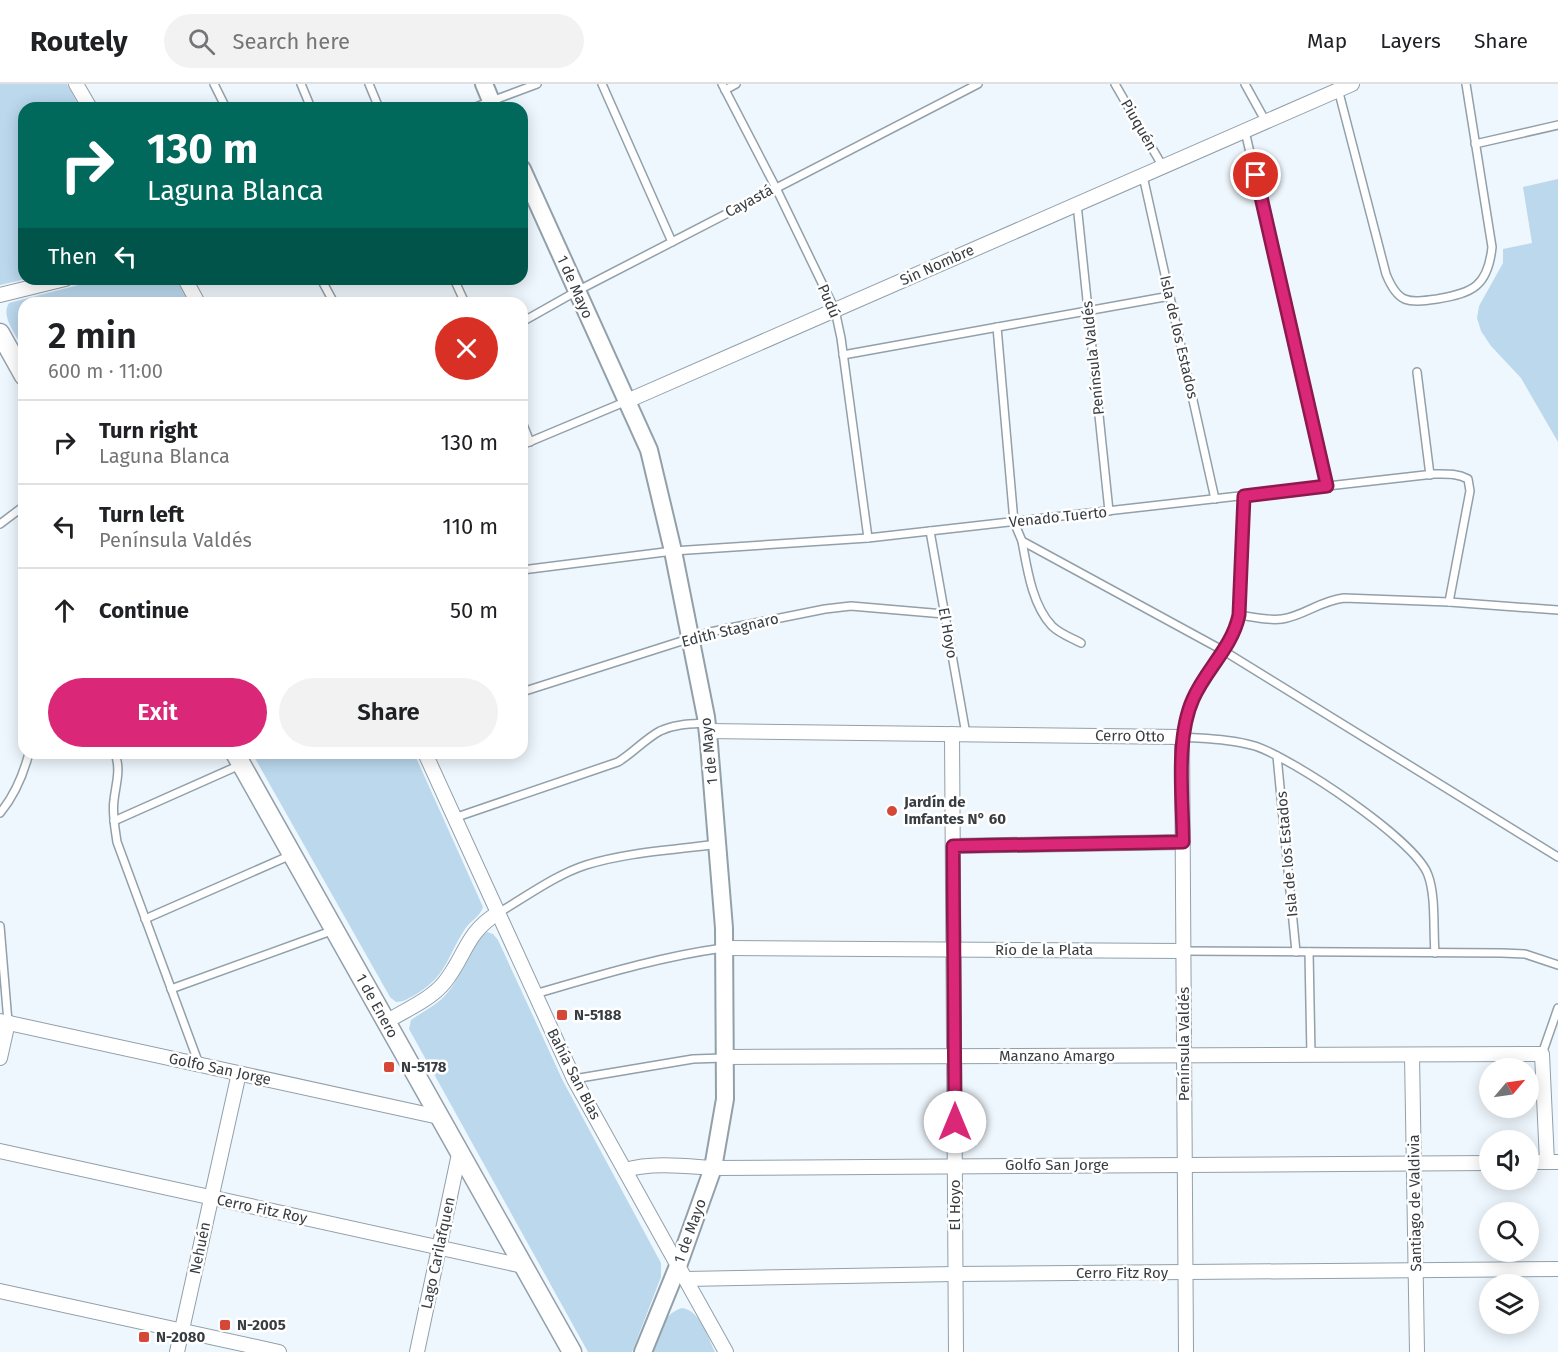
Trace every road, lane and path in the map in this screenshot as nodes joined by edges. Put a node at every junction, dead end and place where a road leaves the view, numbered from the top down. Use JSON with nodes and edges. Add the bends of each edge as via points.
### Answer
{"nodes":[{"id":1,"x":76,"y":84,"type":"edge"},
{"id":2,"x":214,"y":84,"type":"edge"},
{"id":3,"x":301,"y":84,"type":"edge"},
{"id":4,"x":369,"y":84,"type":"edge"},
{"id":5,"x":484,"y":84,"type":"edge"},
{"id":6,"x":537,"y":84,"type":"edge"},
{"id":7,"x":602,"y":84,"type":"edge"},
{"id":8,"x":736,"y":84,"type":"edge"},
{"id":9,"x":978,"y":84,"type":"edge"},
{"id":10,"x":1115,"y":84,"type":"edge"},
{"id":11,"x":1245,"y":84,"type":"edge"},
{"id":12,"x":1466,"y":84,"type":"edge"},
{"id":13,"x":1342,"y":86,"type":"edge"},
{"id":14,"x":724,"y":87,"type":"edge"},
{"id":15,"x":86,"y":102,"type":"edge"},
{"id":16,"x":223,"y":102,"type":"edge"},
{"id":17,"x":308,"y":102,"type":"edge"},
{"id":18,"x":376,"y":102,"type":"edge"},
{"id":19,"x":492,"y":102,"type":"edge"},
{"id":20,"x":497,"y":102,"type":"edge"},
{"id":21,"x":1266,"y":122,"type":"junction"},
{"id":22,"x":1558,"y":124,"type":"edge"},
{"id":23,"x":1245,"y":131,"type":"junction"},
{"id":24,"x":1475,"y":144,"type":"junction"},
{"id":25,"x":1163,"y":167,"type":"junction"},
{"id":26,"x":1143,"y":176,"type":"junction"},
{"id":27,"x":528,"y":182,"type":"edge"},
{"id":28,"x":776,"y":188,"type":"junction"},
{"id":29,"x":1077,"y":204,"type":"junction"},
{"id":30,"x":672,"y":242,"type":"junction"},
{"id":31,"x":41,"y":285,"type":"edge"},
{"id":32,"x":577,"y":291,"type":"junction"},
{"id":33,"x":0,"y":295,"type":"edge"},
{"id":34,"x":1170,"y":296,"type":"junction"},
{"id":35,"x":835,"y":310,"type":"junction"},
{"id":36,"x":1088,"y":311,"type":"junction"},
{"id":37,"x":528,"y":319,"type":"edge"},
{"id":38,"x":997,"y":327,"type":"junction"},
{"id":39,"x":0,"y":333,"type":"edge"},
{"id":40,"x":843,"y":355,"type":"junction"},
{"id":41,"x":18,"y":365,"type":"edge"},
{"id":42,"x":1417,"y":372,"type":"dead end"},
{"id":43,"x":627,"y":401,"type":"junction"},
{"id":44,"x":528,"y":437,"type":"edge"},
{"id":45,"x":530,"y":442,"type":"joint"},
{"id":46,"x":1430,"y":475,"type":"junction"},
{"id":47,"x":1327,"y":486,"type":"junction"},
{"id":48,"x":1244,"y":496,"type":"junction"},
{"id":49,"x":1215,"y":499,"type":"junction"},
{"id":50,"x":18,"y":510,"type":"edge"},
{"id":51,"x":1109,"y":511,"type":"junction"},
{"id":52,"x":1014,"y":522,"type":"junction"},
{"id":53,"x":0,"y":524,"type":"edge"},
{"id":54,"x":930,"y":531,"type":"junction"},
{"id":55,"x":868,"y":538,"type":"junction"},
{"id":56,"x":1022,"y":541,"type":"junction"},
{"id":57,"x":673,"y":551,"type":"junction"},
{"id":58,"x":528,"y":569,"type":"edge"},
{"id":59,"x":1449,"y":602,"type":"junction"},
{"id":60,"x":1558,"y":610,"type":"edge"},
{"id":61,"x":944,"y":614,"type":"junction"},
{"id":62,"x":1239,"y":615,"type":"junction"},
{"id":63,"x":689,"y":639,"type":"junction"},
{"id":64,"x":1081,"y":643,"type":"dead end"},
{"id":65,"x":1224,"y":651,"type":"junction"},
{"id":66,"x":528,"y":690,"type":"edge"},
{"id":67,"x":707,"y":727,"type":"junction"},
{"id":68,"x":959,"y":734,"type":"junction"},
{"id":69,"x":1182,"y":737,"type":"junction"},
{"id":70,"x":1277,"y":756,"type":"junction"},
{"id":71,"x":27,"y":759,"type":"edge"},
{"id":72,"x":117,"y":759,"type":"edge"},
{"id":73,"x":238,"y":759,"type":"edge"},
{"id":74,"x":429,"y":759,"type":"edge"},
{"id":75,"x":0,"y":813,"type":"edge"},
{"id":76,"x":454,"y":818,"type":"junction"},
{"id":77,"x":114,"y":821,"type":"junction"},
{"id":78,"x":1183,"y":842,"type":"junction"},
{"id":79,"x":718,"y":844,"type":"junction"},
{"id":80,"x":953,"y":846,"type":"junction"},
{"id":81,"x":292,"y":854,"type":"junction"},
{"id":82,"x":1558,"y":857,"type":"edge"},
{"id":83,"x":498,"y":913,"type":"junction"},
{"id":84,"x":146,"y":919,"type":"junction"},
{"id":85,"x":0,"y":926,"type":"edge"},
{"id":86,"x":334,"y":930,"type":"junction"},
{"id":87,"x":725,"y":948,"type":"junction"},
{"id":88,"x":953,"y":949,"type":"junction"},
{"id":89,"x":1184,"y":951,"type":"junction"},
{"id":90,"x":1296,"y":952,"type":"junction"},
{"id":91,"x":1309,"y":952,"type":"junction"},
{"id":92,"x":1434,"y":953,"type":"junction"},
{"id":93,"x":1558,"y":965,"type":"edge"},
{"id":94,"x":171,"y":989,"type":"junction"},
{"id":95,"x":535,"y":994,"type":"junction"},
{"id":96,"x":1558,"y":1008,"type":"edge"},
{"id":97,"x":4,"y":1022,"type":"edge"},
{"id":98,"x":386,"y":1022,"type":"junction"},
{"id":99,"x":1542,"y":1054,"type":"junction"},
{"id":100,"x":1311,"y":1055,"type":"junction"},
{"id":101,"x":1412,"y":1055,"type":"junction"},
{"id":102,"x":1184,"y":1056,"type":"junction"},
{"id":103,"x":954,"y":1057,"type":"junction"},
{"id":104,"x":0,"y":1058,"type":"edge"},
{"id":105,"x":726,"y":1058,"type":"junction"},
{"id":106,"x":199,"y":1064,"type":"junction"},
{"id":107,"x":239,"y":1073,"type":"junction"},
{"id":108,"x":574,"y":1079,"type":"junction"},
{"id":109,"x":439,"y":1117,"type":"junction"},
{"id":110,"x":0,"y":1151,"type":"edge"},
{"id":111,"x":459,"y":1154,"type":"junction"},
{"id":112,"x":1553,"y":1162,"type":"edge"},
{"id":113,"x":1414,"y":1163,"type":"junction"},
{"id":114,"x":1479,"y":1163,"type":"edge"},
{"id":115,"x":1185,"y":1165,"type":"junction"},
{"id":116,"x":955,"y":1166,"type":"junction"},
{"id":117,"x":713,"y":1168,"type":"junction"},
{"id":118,"x":625,"y":1170,"type":"junction"},
{"id":119,"x":212,"y":1198,"type":"junction"},
{"id":120,"x":439,"y":1248,"type":"junction"},
{"id":121,"x":523,"y":1266,"type":"junction"},
{"id":122,"x":1558,"y":1269,"type":"edge"},
{"id":123,"x":1416,"y":1270,"type":"junction"},
{"id":124,"x":1186,"y":1272,"type":"junction"},
{"id":125,"x":682,"y":1273,"type":"junction"},
{"id":126,"x":956,"y":1274,"type":"junction"},
{"id":127,"x":0,"y":1291,"type":"edge"},
{"id":128,"x":182,"y":1330,"type":"junction"},
{"id":129,"x":177,"y":1352,"type":"edge"},
{"id":130,"x":279,"y":1352,"type":"edge"},
{"id":131,"x":417,"y":1352,"type":"edge"},
{"id":132,"x":572,"y":1352,"type":"edge"},
{"id":133,"x":643,"y":1352,"type":"edge"},
{"id":134,"x":726,"y":1352,"type":"edge"},
{"id":135,"x":956,"y":1352,"type":"edge"},
{"id":136,"x":1186,"y":1352,"type":"edge"},
{"id":137,"x":1417,"y":1352,"type":"edge"}],
"edges":[{"from":1,"to":15,"type":"street"},
{"from":2,"to":16,"type":"lane"},
{"from":3,"to":17,"type":"lane"},
{"from":4,"to":18,"type":"lane"},
{"from":5,"to":19,"type":"street"},
{"from":6,"to":20,"type":"lane"},
{"from":7,"to":30,"type":"lane"},
{"from":8,"to":14,"type":"lane"},
{"from":9,"to":28,"type":"lane","name":"Cayastá"},
{"from":10,"to":25,"type":"lane","name":"Piuquén"},
{"from":11,"to":21,"type":"lane"},
{"from":12,"to":24,"type":"lane"},
{"from":13,"to":21,"type":"street","name":"Sin Nombre"},
{"from":13,"to":24,"type":"lane","via":[[1386,274],[1398,296],[1406,301],[1459,295],[1469,291],[1486,273],[1492,247]]},
{"from":14,"to":28,"type":"lane","name":"Pudú"},
{"from":21,"to":23,"type":"street","name":"Sin Nombre"},
{"from":22,"to":24,"type":"lane"},
{"from":23,"to":25,"type":"street","name":"Sin Nombre"},
{"from":23,"to":47,"type":"lane"},
{"from":25,"to":26,"type":"street","name":"Sin Nombre"},
{"from":26,"to":29,"type":"street","name":"Sin Nombre"},
{"from":26,"to":34,"type":"lane","name":"Isla de los Estados"},
{"from":27,"to":32,"type":"street","name":"1 de Mayo"},
{"from":28,"to":30,"type":"lane","name":"Cayastá"},
{"from":28,"to":35,"type":"lane","name":"Pudú"},
{"from":29,"to":35,"type":"street","name":"Sin Nombre"},
{"from":29,"to":36,"type":"lane","name":"Península Valdés"},
{"from":30,"to":32,"type":"lane","name":"Cayastá"},
{"from":31,"to":33,"type":"street"},
{"from":32,"to":37,"type":"lane","name":"Cayastá"},
{"from":32,"to":43,"type":"street","name":"1 de Mayo"},
{"from":34,"to":36,"type":"lane"},
{"from":34,"to":49,"type":"lane","name":"Isla de los Estados"},
{"from":35,"to":40,"type":"lane","name":"Pudú"},
{"from":35,"to":43,"type":"street","name":"Sin Nombre"},
{"from":36,"to":38,"type":"lane"},
{"from":36,"to":51,"type":"lane","name":"Península Valdés"},
{"from":38,"to":40,"type":"lane"},
{"from":38,"to":52,"type":"lane"},
{"from":39,"to":41,"type":"main road"},
{"from":40,"to":55,"type":"lane","name":"Pudú"},
{"from":42,"to":46,"type":"lane"},
{"from":43,"to":45,"type":"lane","name":"Sin Nombre"},
{"from":43,"to":57,"type":"street","name":"1 de Mayo","via":[[651,460]]},
{"from":44,"to":45,"type":"lane"},
{"from":46,"to":47,"type":"lane","name":"Venado Tuerto"},
{"from":46,"to":59,"type":"lane","name":"Venado Tuerto","via":[[1461,475],[1468,479],[1470,491]]},
{"from":47,"to":48,"type":"lane","name":"Venado Tuerto"},
{"from":48,"to":49,"type":"lane","name":"Venado Tuerto"},
{"from":48,"to":62,"type":"lane"},
{"from":49,"to":51,"type":"lane","name":"Venado Tuerto"},
{"from":50,"to":53,"type":"lane"},
{"from":51,"to":52,"type":"lane","name":"Venado Tuerto"},
{"from":52,"to":54,"type":"lane","name":"Venado Tuerto"},
{"from":52,"to":56,"type":"lane"},
{"from":54,"to":55,"type":"lane","name":"Venado Tuerto"},
{"from":54,"to":61,"type":"lane","name":"El Hoyo"},
{"from":55,"to":57,"type":"lane","name":"Venado Tuerto"},
{"from":56,"to":64,"type":"lane","via":[[1031,585],[1042,609],[1052,626]]},
{"from":56,"to":65,"type":"lane"},
{"from":57,"to":58,"type":"lane","name":"Venado Tuerto"},
{"from":57,"to":63,"type":"street","name":"1 de Mayo"},
{"from":59,"to":60,"type":"lane"},
{"from":59,"to":62,"type":"lane","via":[[1344,598],[1280,620]]},
{"from":61,"to":63,"type":"lane","name":"Edith Stagnaro","via":[[842,607],[733,626]]},
{"from":61,"to":68,"type":"lane","name":"El Hoyo"},
{"from":62,"to":65,"type":"lane"},
{"from":63,"to":66,"type":"lane","name":"Edith Stagnaro"},
{"from":63,"to":67,"type":"street","name":"1 de Mayo"},
{"from":65,"to":69,"type":"lane","via":[[1193,699]]},
{"from":65,"to":82,"type":"lane"},
{"from":67,"to":68,"type":"street","name":"Cerro Otto"},
{"from":67,"to":76,"type":"lane","via":[[680,725],[660,732],[618,762]]},
{"from":67,"to":79,"type":"street","name":"1 de Mayo"},
{"from":68,"to":69,"type":"street","name":"Cerro Otto"},
{"from":68,"to":80,"type":"street","name":"El Hoyo"},
{"from":69,"to":70,"type":"lane","name":"Cerro Otto","via":[[1229,740]]},
{"from":69,"to":78,"type":"street","name":"Península Valdés"},
{"from":70,"to":90,"type":"lane","name":"Isla de los Estados"},
{"from":70,"to":92,"type":"lane","name":"Cerro Otto","via":[[1329,787],[1409,848],[1421,862],[1431,892]]},
{"from":71,"to":75,"type":"lane","via":[[15,792]]},
{"from":72,"to":77,"type":"lane"},
{"from":73,"to":77,"type":"lane"},
{"from":73,"to":81,"type":"main road","name":"1 de Enero"},
{"from":74,"to":76,"type":"street","name":"Bahía San Blas"},
{"from":76,"to":83,"type":"street","name":"Bahía San Blas"},
{"from":77,"to":84,"type":"lane","via":[[117,842]]},
{"from":78,"to":80,"type":"street"},
{"from":78,"to":89,"type":"street","name":"Península Valdés"},
{"from":79,"to":83,"type":"lane","via":[[584,866]]},
{"from":79,"to":87,"type":"street","name":"1 de Mayo"},
{"from":80,"to":88,"type":"street","name":"El Hoyo"},
{"from":81,"to":84,"type":"lane"},
{"from":81,"to":86,"type":"main road","name":"1 de Enero"},
{"from":83,"to":95,"type":"street","name":"Bahía San Blas"},
{"from":83,"to":98,"type":"street","via":[[474,932],[443,985]]},
{"from":84,"to":94,"type":"lane"},
{"from":85,"to":97,"type":"lane"},
{"from":86,"to":94,"type":"lane"},
{"from":86,"to":98,"type":"main road","name":"1 de Enero"},
{"from":87,"to":88,"type":"street","name":"Río de la Plata"},
{"from":87,"to":95,"type":"lane","name":"Río de la Plata","via":[[646,962]]},
{"from":87,"to":105,"type":"street","name":"1 de Mayo"},
{"from":88,"to":89,"type":"street","name":"Río de la Plata"},
{"from":88,"to":103,"type":"street","name":"El Hoyo"},
{"from":89,"to":90,"type":"lane","name":"Río de la Plata"},
{"from":89,"to":102,"type":"street","name":"Península Valdés"},
{"from":90,"to":91,"type":"lane","name":"Río de la Plata"},
{"from":91,"to":92,"type":"lane","name":"Río de la Plata"},
{"from":91,"to":100,"type":"lane"},
{"from":92,"to":93,"type":"lane","name":"Río de la Plata","via":[[1524,954]]},
{"from":94,"to":106,"type":"lane"},
{"from":95,"to":108,"type":"street","name":"Bahía San Blas"},
{"from":96,"to":99,"type":"lane"},
{"from":97,"to":104,"type":"street"},
{"from":97,"to":106,"type":"street","name":"Golfo San Jorge"},
{"from":98,"to":109,"type":"main road","name":"1 de Enero"},
{"from":99,"to":101,"type":"street","name":"Manzano Amargo"},
{"from":99,"to":112,"type":"street"},
{"from":100,"to":101,"type":"street","name":"Manzano Amargo"},
{"from":100,"to":102,"type":"street","name":"Manzano Amargo"},
{"from":101,"to":113,"type":"street","name":"Santiago de Valdivia"},
{"from":102,"to":103,"type":"street","name":"Manzano Amargo"},
{"from":102,"to":115,"type":"street","name":"Península Valdés"},
{"from":103,"to":105,"type":"street","name":"Manzano Amargo"},
{"from":103,"to":116,"type":"street","name":"El Hoyo"},
{"from":105,"to":108,"type":"lane","name":"Manzano Amargo","via":[[693,1059]]},
{"from":105,"to":117,"type":"street","name":"1 de Mayo","via":[[722,1124]]},
{"from":106,"to":107,"type":"street","name":"Golfo San Jorge"},
{"from":107,"to":109,"type":"street","name":"Golfo San Jorge"},
{"from":107,"to":119,"type":"street","name":"Nehuén"},
{"from":108,"to":118,"type":"street","name":"Bahía San Blas"},
{"from":109,"to":111,"type":"main road","name":"1 de Enero"},
{"from":110,"to":119,"type":"street","name":"Cerro Fitz Roy"},
{"from":111,"to":120,"type":"street","name":"Lago Carilafquen"},
{"from":111,"to":121,"type":"main road","name":"1 de Enero"},
{"from":113,"to":114,"type":"street","name":"Golfo San Jorge"},
{"from":113,"to":115,"type":"street","name":"Golfo San Jorge"},
{"from":113,"to":123,"type":"street","name":"Santiago de Valdivia"},
{"from":115,"to":116,"type":"street","name":"Golfo San Jorge"},
{"from":115,"to":124,"type":"street","name":"Península Valdés"},
{"from":116,"to":117,"type":"street","name":"Golfo San Jorge"},
{"from":116,"to":126,"type":"street","name":"El Hoyo"},
{"from":117,"to":118,"type":"street","name":"Golfo San Jorge","via":[[659,1165]]},
{"from":117,"to":125,"type":"street","name":"1 de Mayo"},
{"from":118,"to":125,"type":"street","name":"Bahía San Blas"},
{"from":119,"to":120,"type":"street","name":"Cerro Fitz Roy"},
{"from":119,"to":128,"type":"street","name":"Nehuén"},
{"from":120,"to":121,"type":"street","name":"Cerro Fitz Roy"},
{"from":120,"to":131,"type":"street","name":"Lago Carilafquen"},
{"from":121,"to":132,"type":"main road","name":"1 de Enero"},
{"from":122,"to":123,"type":"street","name":"Cerro Fitz Roy"},
{"from":123,"to":124,"type":"street","name":"Cerro Fitz Roy"},
{"from":123,"to":137,"type":"street","name":"Santiago de Valdivia"},
{"from":124,"to":126,"type":"street","name":"Cerro Fitz Roy"},
{"from":124,"to":136,"type":"street","name":"Península Valdés"},
{"from":125,"to":126,"type":"street","name":"Cerro Fitz Roy"},
{"from":125,"to":133,"type":"street","name":"1 de Mayo"},
{"from":125,"to":134,"type":"street","name":"Bahía San Blas"},
{"from":126,"to":135,"type":"street","name":"El Hoyo"},
{"from":127,"to":128,"type":"street"},
{"from":128,"to":129,"type":"street","name":"Nehuén"},
{"from":128,"to":130,"type":"street"}]}
